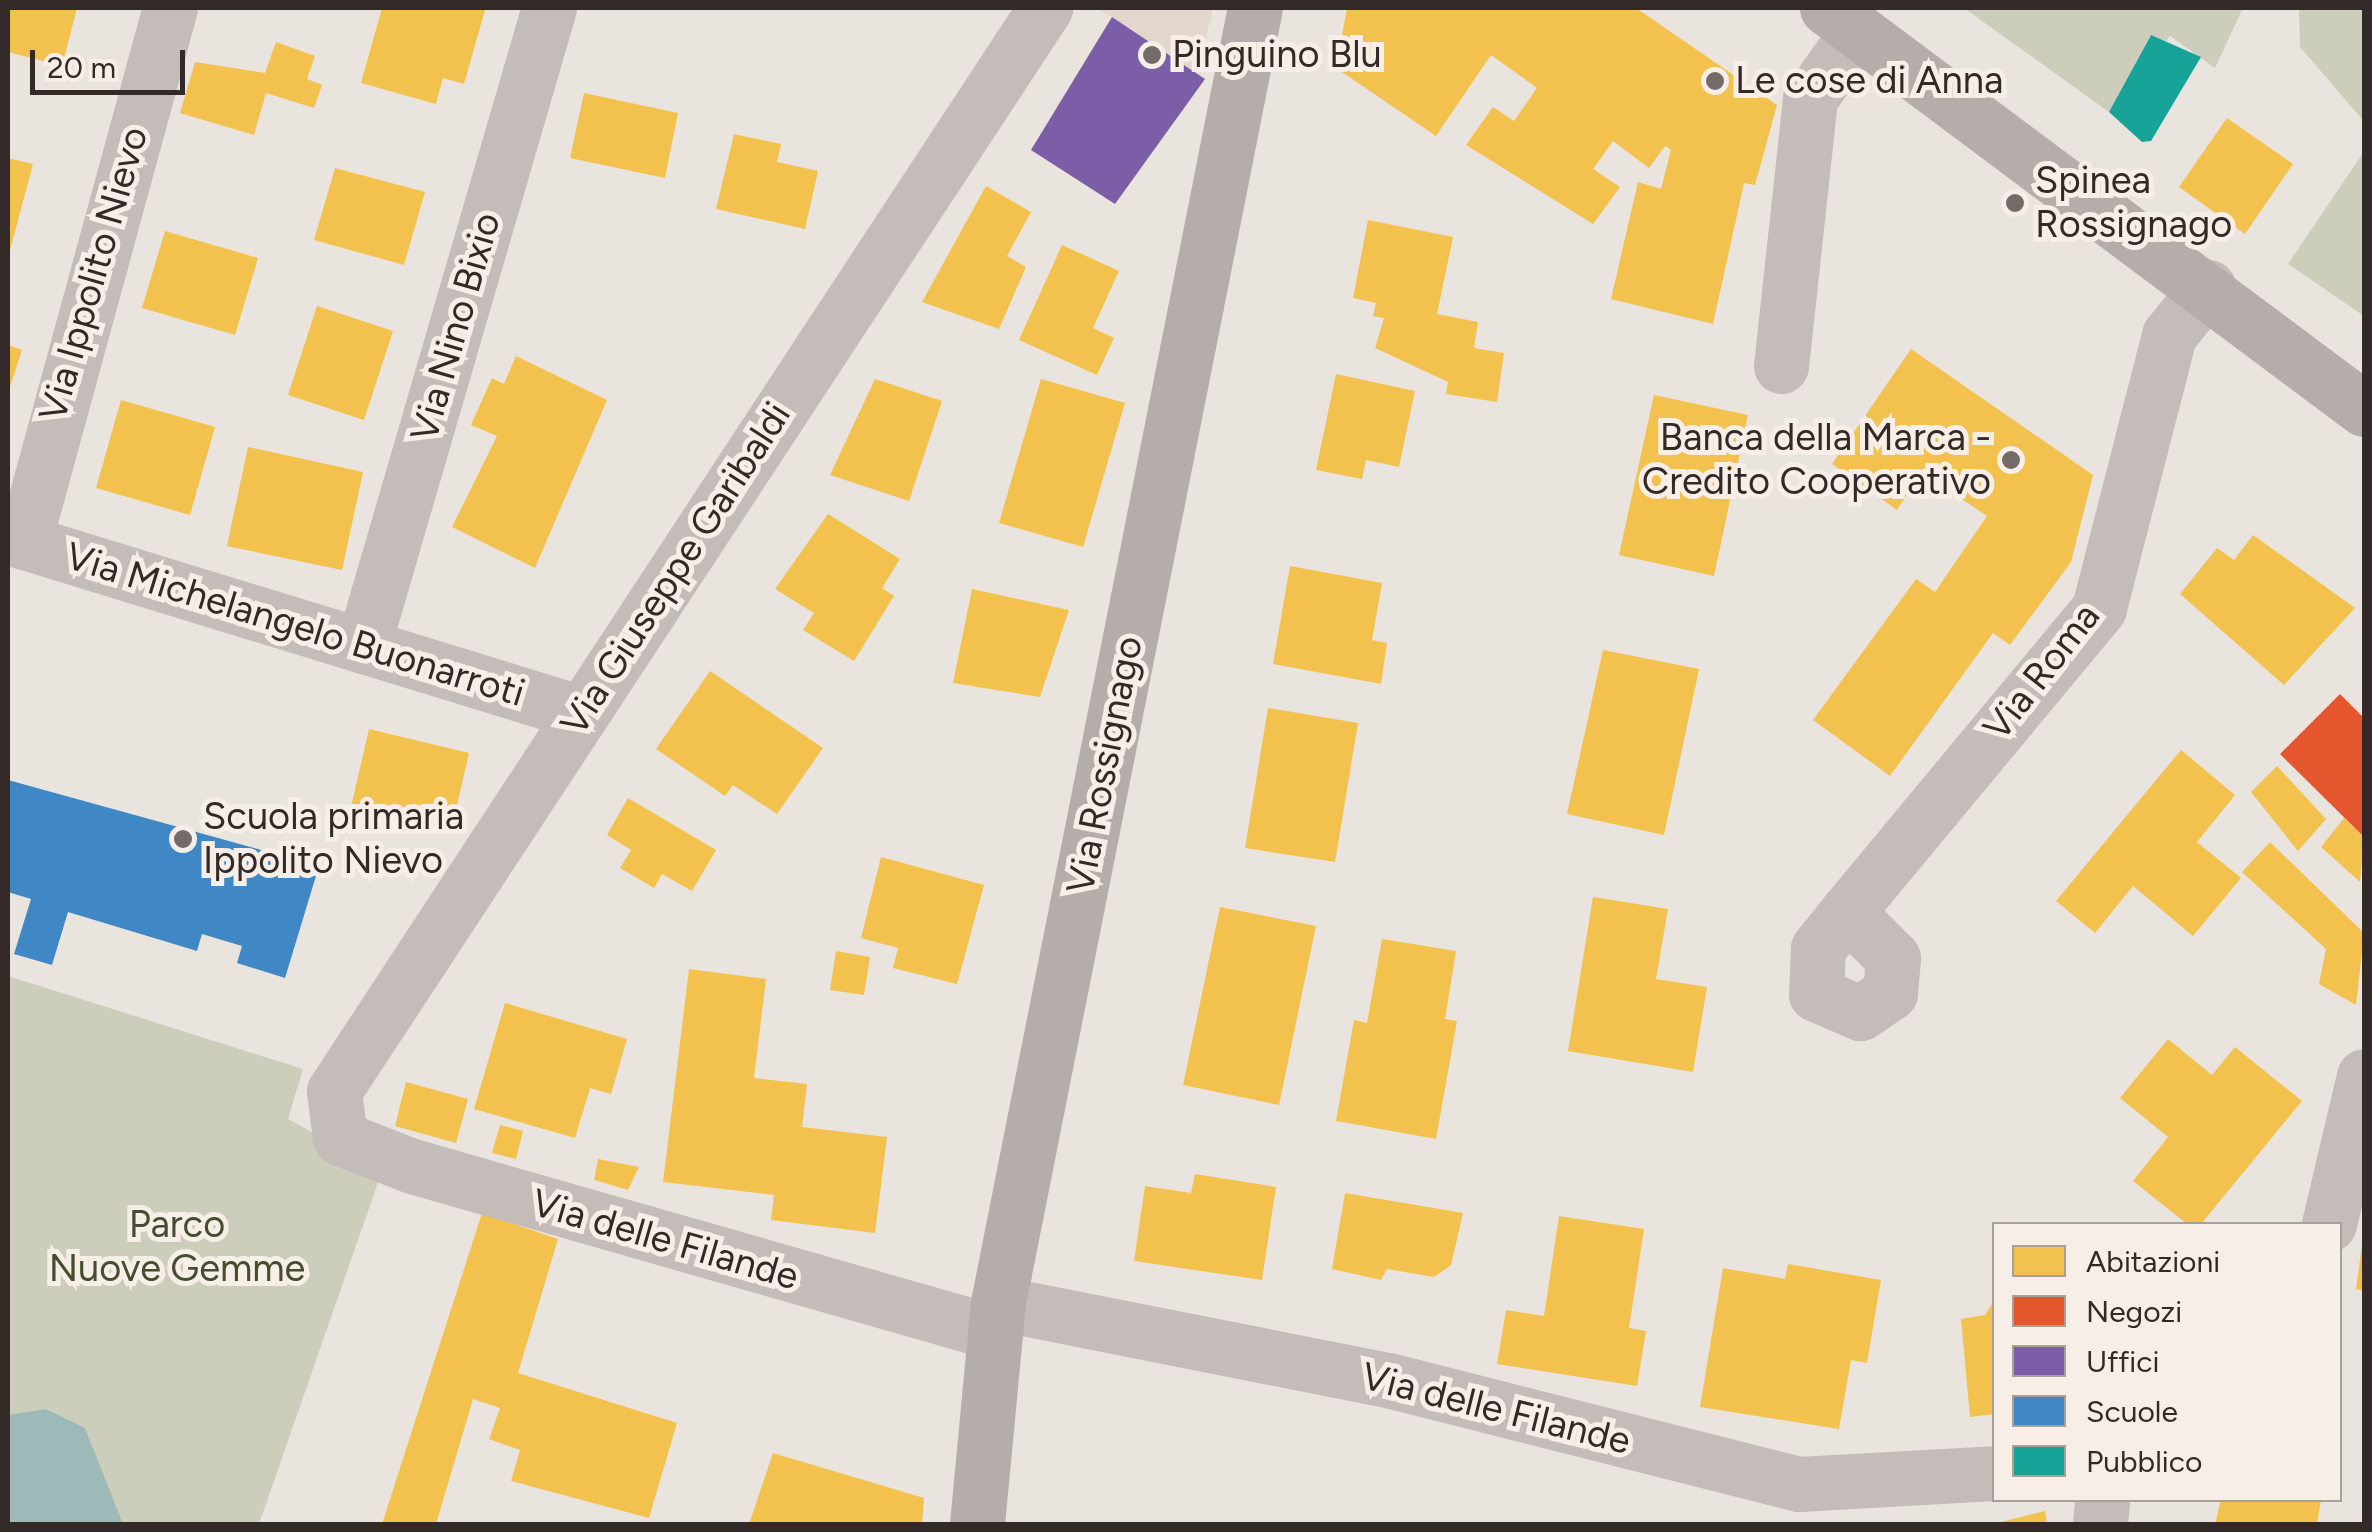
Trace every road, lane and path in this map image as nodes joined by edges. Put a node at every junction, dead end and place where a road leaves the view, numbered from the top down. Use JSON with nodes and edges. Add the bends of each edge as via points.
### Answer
{"nodes":[{"id":1,"x":170,"y":8,"type":"edge"},
{"id":2,"x":549,"y":8,"type":"edge"},
{"id":3,"x":1045,"y":8,"type":"edge"},
{"id":4,"x":1254,"y":8,"type":"edge"},
{"id":5,"x":1842,"y":19,"type":"edge"},
{"id":6,"x":2208,"y":287,"type":"junction"},
{"id":7,"x":1781,"y":366,"type":"dead end"},
{"id":8,"x":2364,"y":409,"type":"edge"},
{"id":9,"x":16,"y":539,"type":"edge"},
{"id":10,"x":363,"y":646,"type":"junction"},
{"id":11,"x":582,"y":712,"type":"junction"},
{"id":12,"x":1847,"y":912,"type":"dead end"},
{"id":13,"x":2364,"y":1076,"type":"edge"},
{"id":14,"x":340,"y":1138,"type":"joint"},
{"id":15,"x":2329,"y":1222,"type":"edge"},
{"id":16,"x":996,"y":1318,"type":"junction"},
{"id":17,"x":1992,"y":1473,"type":"edge"},
{"id":18,"x":977,"y":1524,"type":"edge"}],
"edges":[{"from":1,"to":9,"type":"street","name":"Via Ippolito Nievo"},
{"from":2,"to":10,"type":"street","name":"Via Nino Bixio"},
{"from":3,"to":11,"type":"street","name":"Via Giuseppe Garibaldi"},
{"from":4,"to":16,"type":"street","name":"Via Rossignago"},
{"from":5,"to":6,"type":"street"},
{"from":5,"to":7,"type":"street","via":[[1810,98]]},
{"from":6,"to":8,"type":"street"},
{"from":6,"to":12,"type":"street","name":"Via Roma","via":[[2169,335],[2100,608]]},
{"from":9,"to":10,"type":"street","name":"Via Michelangelo Buonarroti"},
{"from":10,"to":11,"type":"street","name":"Via Michelangelo Buonarroti"},
{"from":11,"to":14,"type":"street","name":"Via Giuseppe Garibaldi","via":[[334,1091]]},
{"from":13,"to":15,"type":"street"},
{"from":14,"to":16,"type":"street","name":"Via delle Filande"},
{"from":16,"to":17,"type":"street","name":"Via delle Filande","via":[[1388,1380],[1799,1484]]},
{"from":16,"to":18,"type":"street","name":"Via Rossignago"}]}
